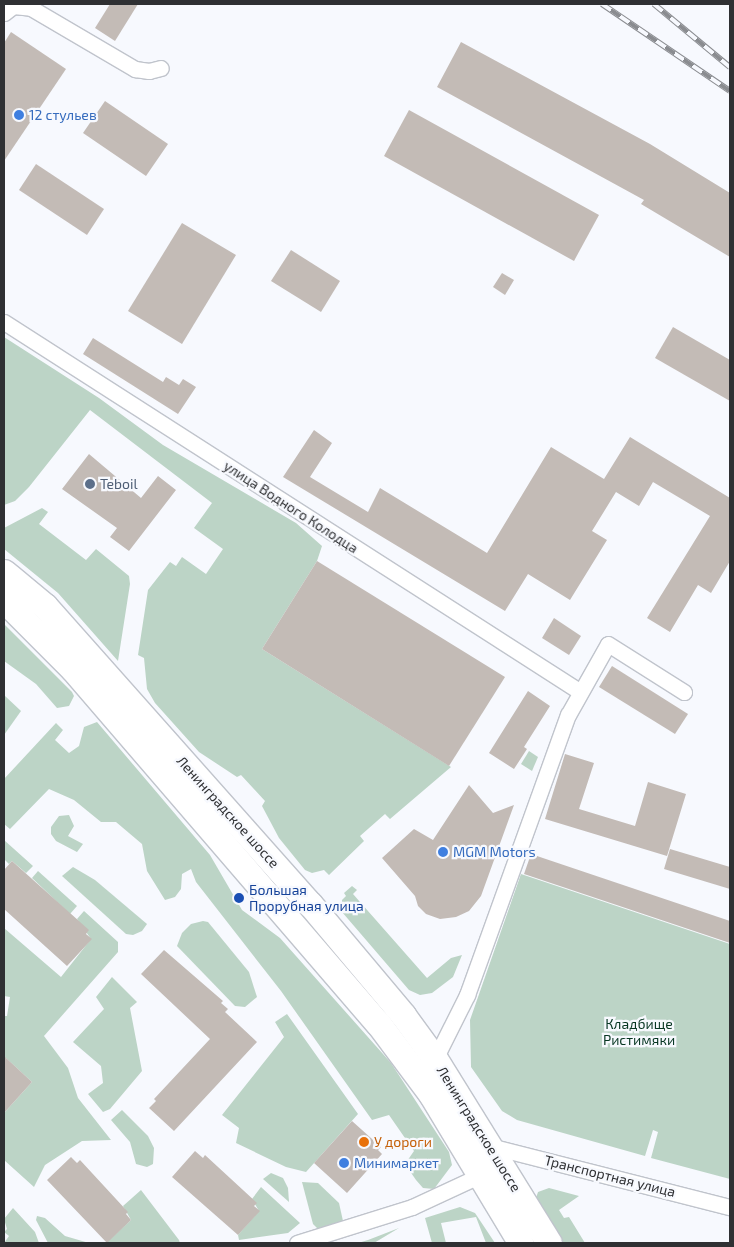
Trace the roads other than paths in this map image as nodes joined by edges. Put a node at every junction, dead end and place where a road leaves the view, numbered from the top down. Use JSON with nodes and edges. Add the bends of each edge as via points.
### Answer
{"nodes":[{"id":1,"x":9,"y":10,"type":"edge"},
{"id":2,"x":161,"y":68,"type":"dead end"},
{"id":3,"x":4,"y":322,"type":"edge"},
{"id":4,"x":4,"y":572,"type":"edge"},
{"id":5,"x":4,"y":600,"type":"edge"},
{"id":6,"x":579,"y":691,"type":"junction"},
{"id":7,"x":684,"y":692,"type":"dead end"},
{"id":8,"x":435,"y":1059,"type":"junction"},
{"id":9,"x":490,"y":1146,"type":"junction"},
{"id":10,"x":481,"y":1175,"type":"junction"},
{"id":11,"x":730,"y":1207,"type":"edge"},
{"id":12,"x":297,"y":1243,"type":"edge"},
{"id":13,"x":522,"y":1243,"type":"edge"},
{"id":14,"x":549,"y":1243,"type":"edge"}],
"edges":[{"from":1,"to":2,"type":"street","via":[[31,8],[135,69],[149,71]]},
{"from":3,"to":6,"type":"street","name":"улица Водного Колодца"},
{"from":4,"to":8,"type":"main road","name":"Ленинградское шоссе","via":[[46,606],[310,904],[403,1015]]},
{"from":5,"to":10,"type":"main road","name":"Ленинградское шоссе","via":[[73,669],[378,1023],[431,1094]]},
{"from":6,"to":7,"type":"street","via":[[608,644]]},
{"from":6,"to":8,"type":"street","via":[[468,995]]},
{"from":8,"to":9,"type":"main road","name":"Ленинградское шоссе"},
{"from":9,"to":11,"type":"street","name":"Транспортная улица"},
{"from":9,"to":14,"type":"main road","name":"Ленинградское шоссе"},
{"from":10,"to":12,"type":"street","via":[[403,1210]]},
{"from":10,"to":13,"type":"main road","name":"Ленинградское шоссе"}]}
